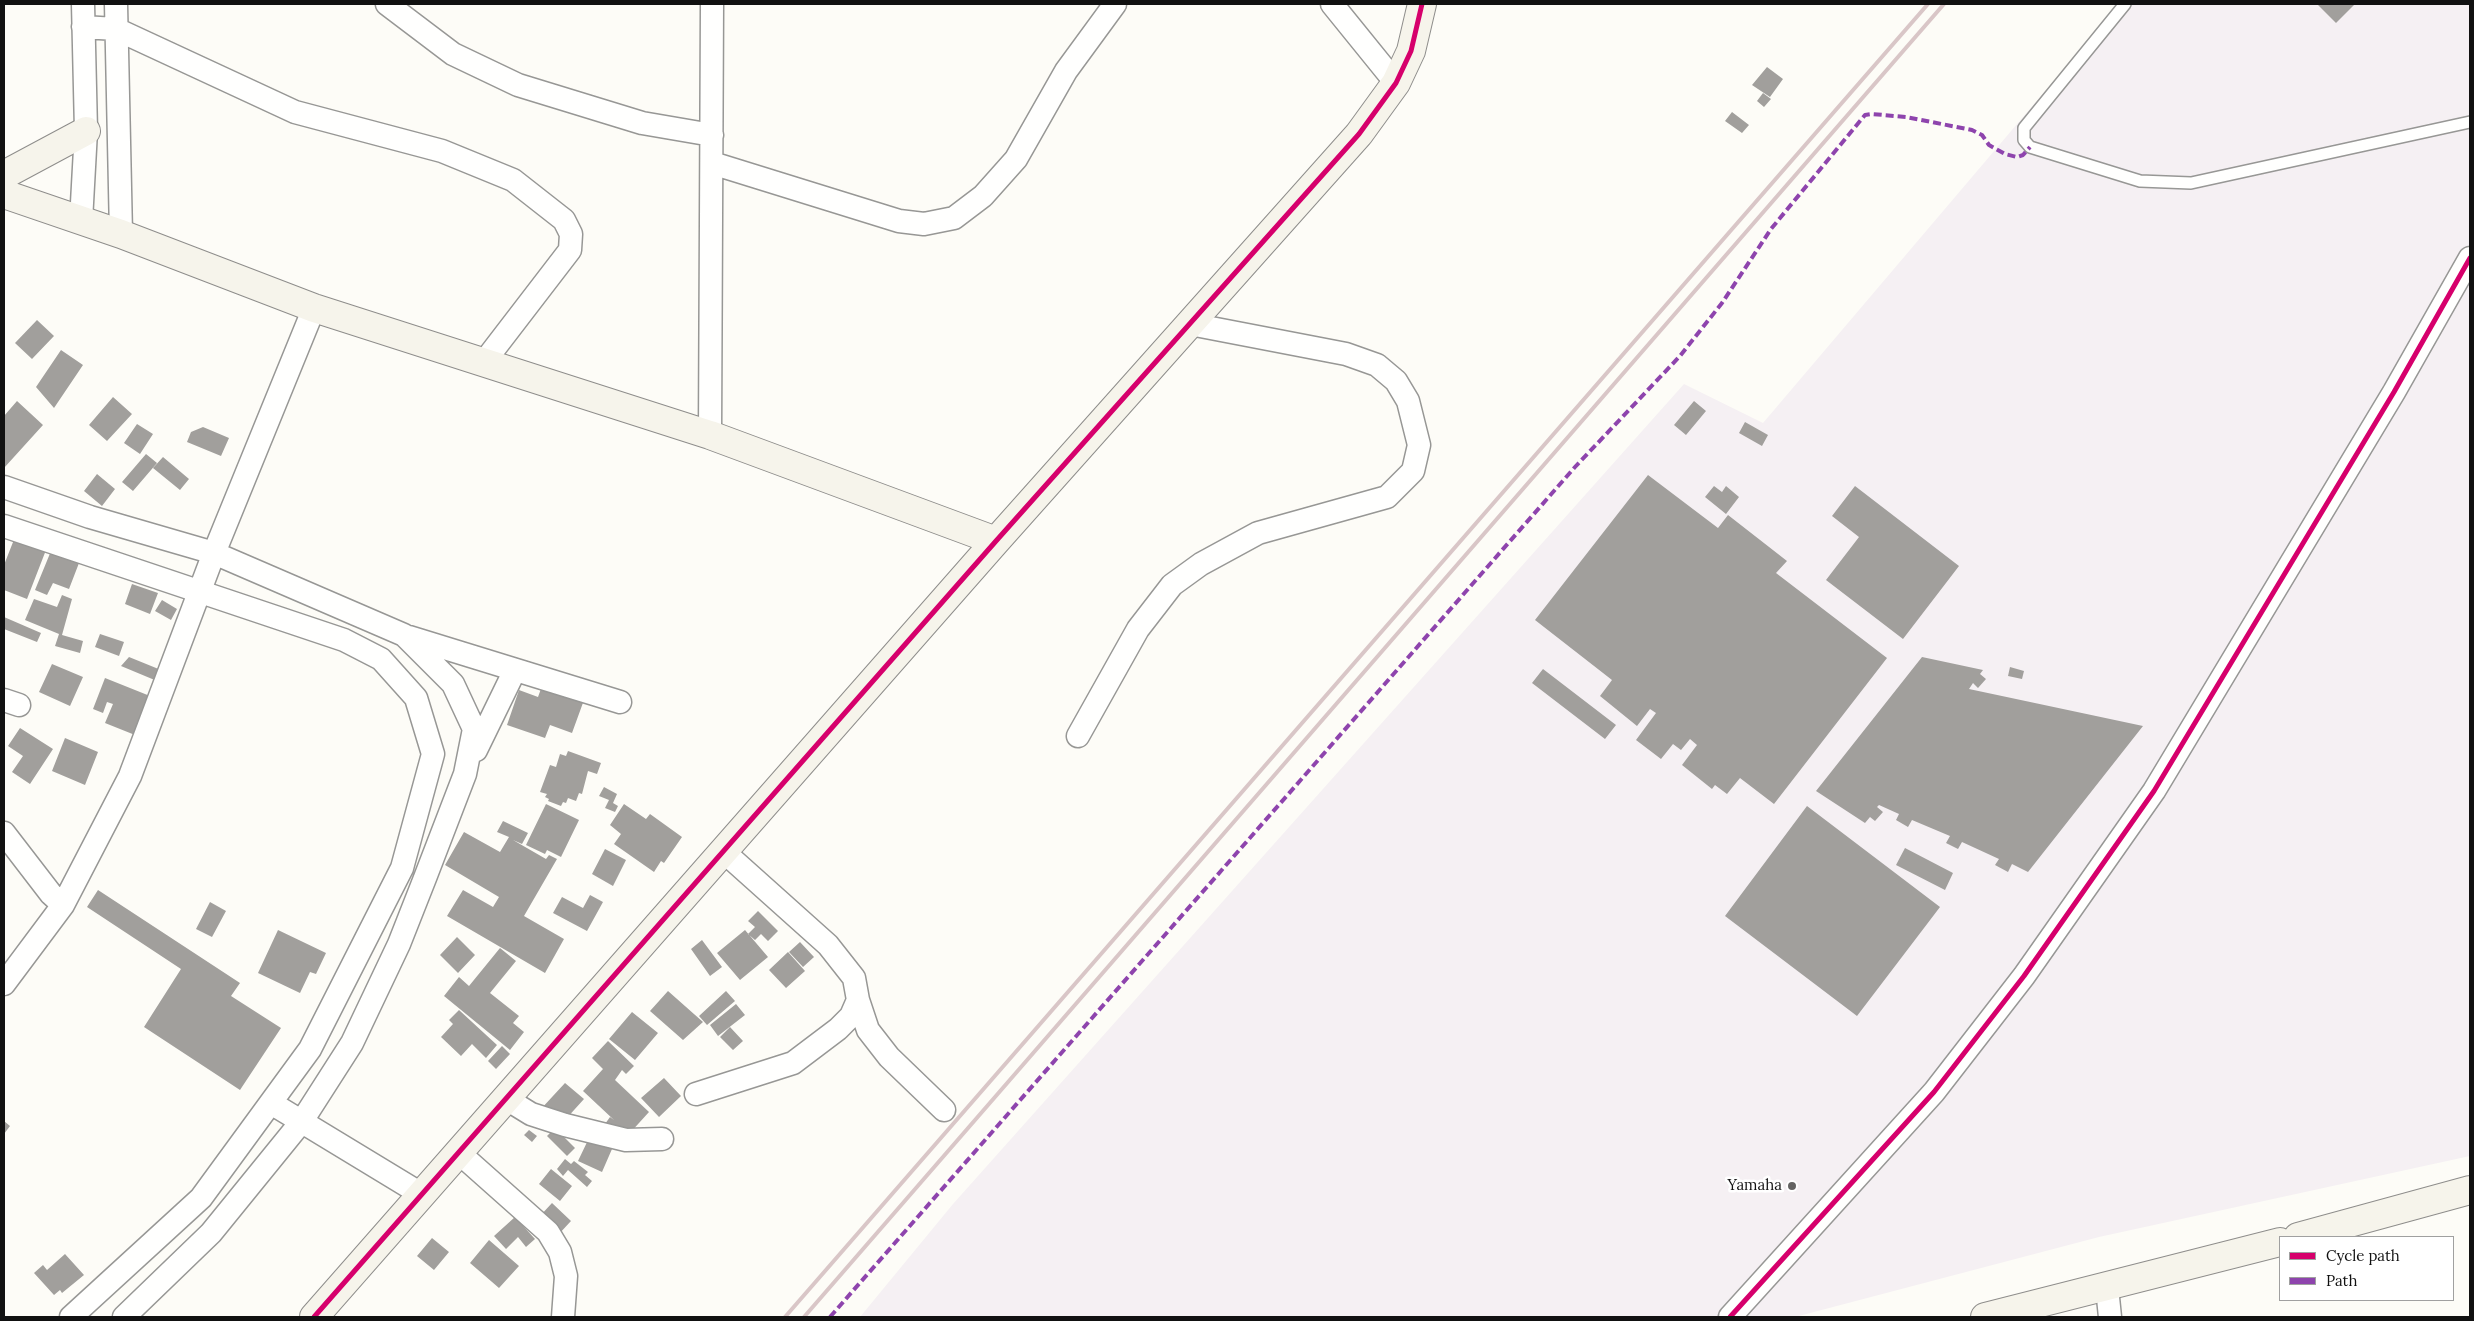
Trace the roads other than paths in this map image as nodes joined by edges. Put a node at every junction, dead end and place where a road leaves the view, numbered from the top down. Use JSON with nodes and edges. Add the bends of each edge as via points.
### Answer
{"nodes":[{"id":1,"x":82,"y":4,"type":"edge"},
{"id":2,"x":116,"y":4,"type":"edge"},
{"id":3,"x":387,"y":4,"type":"edge"},
{"id":4,"x":420,"y":4,"type":"edge"},
{"id":5,"x":712,"y":4,"type":"edge"},
{"id":6,"x":1115,"y":4,"type":"edge"},
{"id":7,"x":1332,"y":4,"type":"edge"},
{"id":8,"x":1422,"y":4,"type":"edge"},
{"id":9,"x":2126,"y":4,"type":"edge"},
{"id":10,"x":83,"y":27,"type":"junction"},
{"id":11,"x":421,"y":28,"type":"junction"},
{"id":12,"x":116,"y":29,"type":"junction"},
{"id":13,"x":1396,"y":83,"type":"junction"},
{"id":14,"x":2470,"y":122,"type":"edge"},
{"id":15,"x":86,"y":131,"type":"junction"},
{"id":16,"x":712,"y":135,"type":"junction"},
{"id":17,"x":712,"y":163,"type":"junction"},
{"id":18,"x":4,"y":175,"type":"edge"},
{"id":19,"x":4,"y":194,"type":"edge"},
{"id":20,"x":81,"y":221,"type":"junction"},
{"id":21,"x":121,"y":234,"type":"junction"},
{"id":22,"x":2470,"y":258,"type":"edge"},
{"id":23,"x":314,"y":308,"type":"junction"},
{"id":24,"x":1190,"y":324,"type":"junction"},
{"id":25,"x":484,"y":362,"type":"junction"},
{"id":26,"x":710,"y":435,"type":"junction"},
{"id":27,"x":4,"y":487,"type":"edge"},
{"id":28,"x":4,"y":526,"type":"edge"},
{"id":29,"x":996,"y":541,"type":"junction"},
{"id":30,"x":214,"y":553,"type":"junction"},
{"id":31,"x":199,"y":591,"type":"junction"},
{"id":32,"x":404,"y":635,"type":"junction"},
{"id":33,"x":515,"y":670,"type":"junction"},
{"id":34,"x":620,"y":702,"type":"dead end"},
{"id":35,"x":1078,"y":736,"type":"dead end"},
{"id":36,"x":465,"y":774,"type":"junction"},
{"id":37,"x":4,"y":833,"type":"edge"},
{"id":38,"x":723,"y":851,"type":"junction"},
{"id":39,"x":402,"y":868,"type":"junction"},
{"id":40,"x":425,"y":878,"type":"junction"},
{"id":41,"x":63,"y":905,"type":"junction"},
{"id":42,"x":4,"y":984,"type":"edge"},
{"id":43,"x":858,"y":1000,"type":"junction"},
{"id":44,"x":696,"y":1094,"type":"dead end"},
{"id":45,"x":506,"y":1098,"type":"junction"},
{"id":46,"x":271,"y":1103,"type":"junction"},
{"id":47,"x":944,"y":1110,"type":"dead end"},
{"id":48,"x":302,"y":1121,"type":"junction"},
{"id":49,"x":662,"y":1139,"type":"dead end"},
{"id":50,"x":458,"y":1152,"type":"junction"},
{"id":51,"x":2470,"y":1190,"type":"edge"},
{"id":52,"x":421,"y":1194,"type":"junction"},
{"id":53,"x":2302,"y":1236,"type":"edge"},
{"id":54,"x":2279,"y":1242,"type":"edge"},
{"id":55,"x":2106,"y":1288,"type":"junction"},
{"id":56,"x":71,"y":1317,"type":"edge"},
{"id":57,"x":124,"y":1317,"type":"edge"},
{"id":58,"x":314,"y":1317,"type":"edge"},
{"id":59,"x":563,"y":1317,"type":"edge"},
{"id":60,"x":1730,"y":1317,"type":"edge"},
{"id":61,"x":1985,"y":1317,"type":"edge"},
{"id":62,"x":2110,"y":1317,"type":"edge"}],
"edges":[{"from":1,"to":10,"type":"street"},
{"from":2,"to":12,"type":"street"},
{"from":3,"to":11,"type":"street"},
{"from":4,"to":11,"type":"street"},
{"from":5,"to":16,"type":"street"},
{"from":6,"to":17,"type":"street","via":[[1066,71],[1016,159],[983,196],[954,218],[924,224],[899,221]]},
{"from":7,"to":13,"type":"street"},
{"from":8,"to":13,"type":"street","via":[[1412,51]]},
{"from":9,"to":14,"type":"lane","via":[[2024,128],[2024,140],[2030,146],[2140,181],[2191,183]]},
{"from":10,"to":12,"type":"street"},
{"from":10,"to":15,"type":"street"},
{"from":11,"to":16,"type":"street","via":[[454,54],[518,85],[642,123]]},
{"from":12,"to":21,"type":"street"},
{"from":12,"to":25,"type":"street","via":[[295,112],[442,151],[513,180],[564,220],[571,234],[570,250]]},
{"from":13,"to":24,"type":"street","via":[[1359,134]]},
{"from":15,"to":18,"type":"street"},
{"from":15,"to":20,"type":"street"},
{"from":16,"to":17,"type":"street"},
{"from":17,"to":26,"type":"street"},
{"from":19,"to":20,"type":"street"},
{"from":20,"to":21,"type":"street"},
{"from":21,"to":23,"type":"street"},
{"from":22,"to":60,"type":"street","via":[[2394,392],[2154,791],[2024,976],[1934,1092]]},
{"from":23,"to":25,"type":"street"},
{"from":23,"to":30,"type":"street"},
{"from":24,"to":29,"type":"street"},
{"from":24,"to":35,"type":"street","via":[[1346,354],[1377,365],[1396,381],[1408,401],[1419,445],[1413,471],[1387,497],[1258,532],[1201,564],[1172,585],[1138,630]]},
{"from":25,"to":26,"type":"street"},
{"from":26,"to":29,"type":"street"},
{"from":27,"to":30,"type":"street","via":[[90,518]]},
{"from":28,"to":31,"type":"street"},
{"from":29,"to":38,"type":"street"},
{"from":30,"to":31,"type":"street"},
{"from":30,"to":32,"type":"street"},
{"from":31,"to":39,"type":"street","via":[[344,640],[381,659],[416,698],[433,754]]},
{"from":31,"to":41,"type":"street","via":[[130,776]]},
{"from":32,"to":33,"type":"street"},
{"from":32,"to":36,"type":"street","via":[[453,684],[474,729]]},
{"from":33,"to":34,"type":"street"},
{"from":33,"to":36,"type":"street"},
{"from":36,"to":40,"type":"street"},
{"from":37,"to":41,"type":"street"},
{"from":38,"to":43,"type":"street","via":[[828,945],[854,978]]},
{"from":38,"to":45,"type":"street"},
{"from":39,"to":40,"type":"street"},
{"from":39,"to":46,"type":"street","via":[[310,1049]]},
{"from":40,"to":48,"type":"street","via":[[399,944],[352,1044]]},
{"from":41,"to":42,"type":"street"},
{"from":43,"to":44,"type":"street","via":[[851,1016],[838,1029],[793,1063]]},
{"from":43,"to":47,"type":"street","via":[[868,1030],[889,1057]]},
{"from":45,"to":49,"type":"street","via":[[532,1114],[565,1125],[626,1140]]},
{"from":45,"to":50,"type":"street"},
{"from":46,"to":48,"type":"street"},
{"from":46,"to":56,"type":"street","via":[[201,1198]]},
{"from":48,"to":52,"type":"street"},
{"from":48,"to":57,"type":"street","via":[[211,1233]]},
{"from":50,"to":52,"type":"street"},
{"from":50,"to":59,"type":"street","via":[[548,1232],[560,1252],[566,1276]]},
{"from":51,"to":53,"type":"street"},
{"from":52,"to":58,"type":"street"},
{"from":54,"to":55,"type":"street"},
{"from":55,"to":61,"type":"street"},
{"from":55,"to":62,"type":"street"}]}
